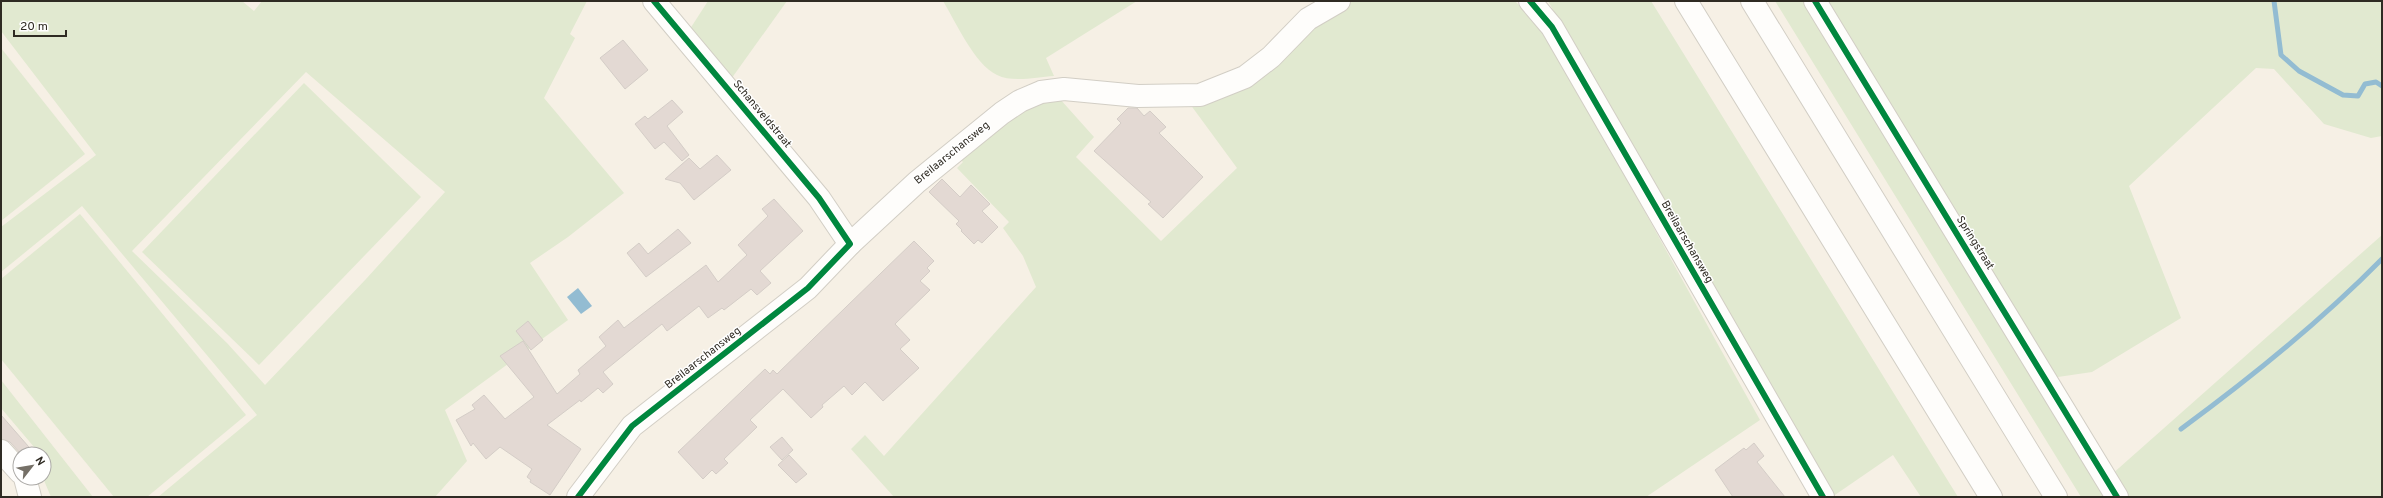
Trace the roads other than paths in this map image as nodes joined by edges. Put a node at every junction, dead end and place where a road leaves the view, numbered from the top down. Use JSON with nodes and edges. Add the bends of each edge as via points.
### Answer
{"nodes":[{"id":1,"x":654,"y":1,"type":"edge"},
{"id":2,"x":1339,"y":1,"type":"edge"},
{"id":3,"x":1530,"y":1,"type":"edge"},
{"id":4,"x":1686,"y":1,"type":"edge"},
{"id":5,"x":1752,"y":1,"type":"edge"},
{"id":6,"x":1815,"y":1,"type":"edge"},
{"id":7,"x":850,"y":244,"type":"junction"},
{"id":8,"x":1,"y":451,"type":"edge"},
{"id":9,"x":12,"y":463,"type":"edge"},
{"id":10,"x":27,"y":486,"type":"edge"},
{"id":11,"x":30,"y":497,"type":"edge"},
{"id":12,"x":578,"y":497,"type":"edge"},
{"id":13,"x":1823,"y":497,"type":"edge"},
{"id":14,"x":1991,"y":497,"type":"edge"},
{"id":15,"x":2056,"y":497,"type":"edge"},
{"id":16,"x":2117,"y":497,"type":"edge"}],
"edges":[{"from":1,"to":7,"type":"main road","name":"Schansveldstraat","via":[[820,198]]},
{"from":2,"to":7,"type":"main road","name":"Breilaarschansweg","via":[[1308,19],[1271,57],[1245,77],[1200,95],[1138,96],[1064,90],[1041,92],[1020,101],[962,143]]},
{"from":3,"to":13,"type":"main road","name":"Breilaarschansweg","via":[[1552,27]]},
{"from":4,"to":14,"type":"main road"},
{"from":5,"to":15,"type":"main road"},
{"from":6,"to":16,"type":"main road","name":"Springstraat"},
{"from":7,"to":12,"type":"main road","name":"Breilaarschansweg","via":[[808,288],[632,426]]},
{"from":8,"to":9,"type":"main road"},
{"from":10,"to":11,"type":"main road"}]}
